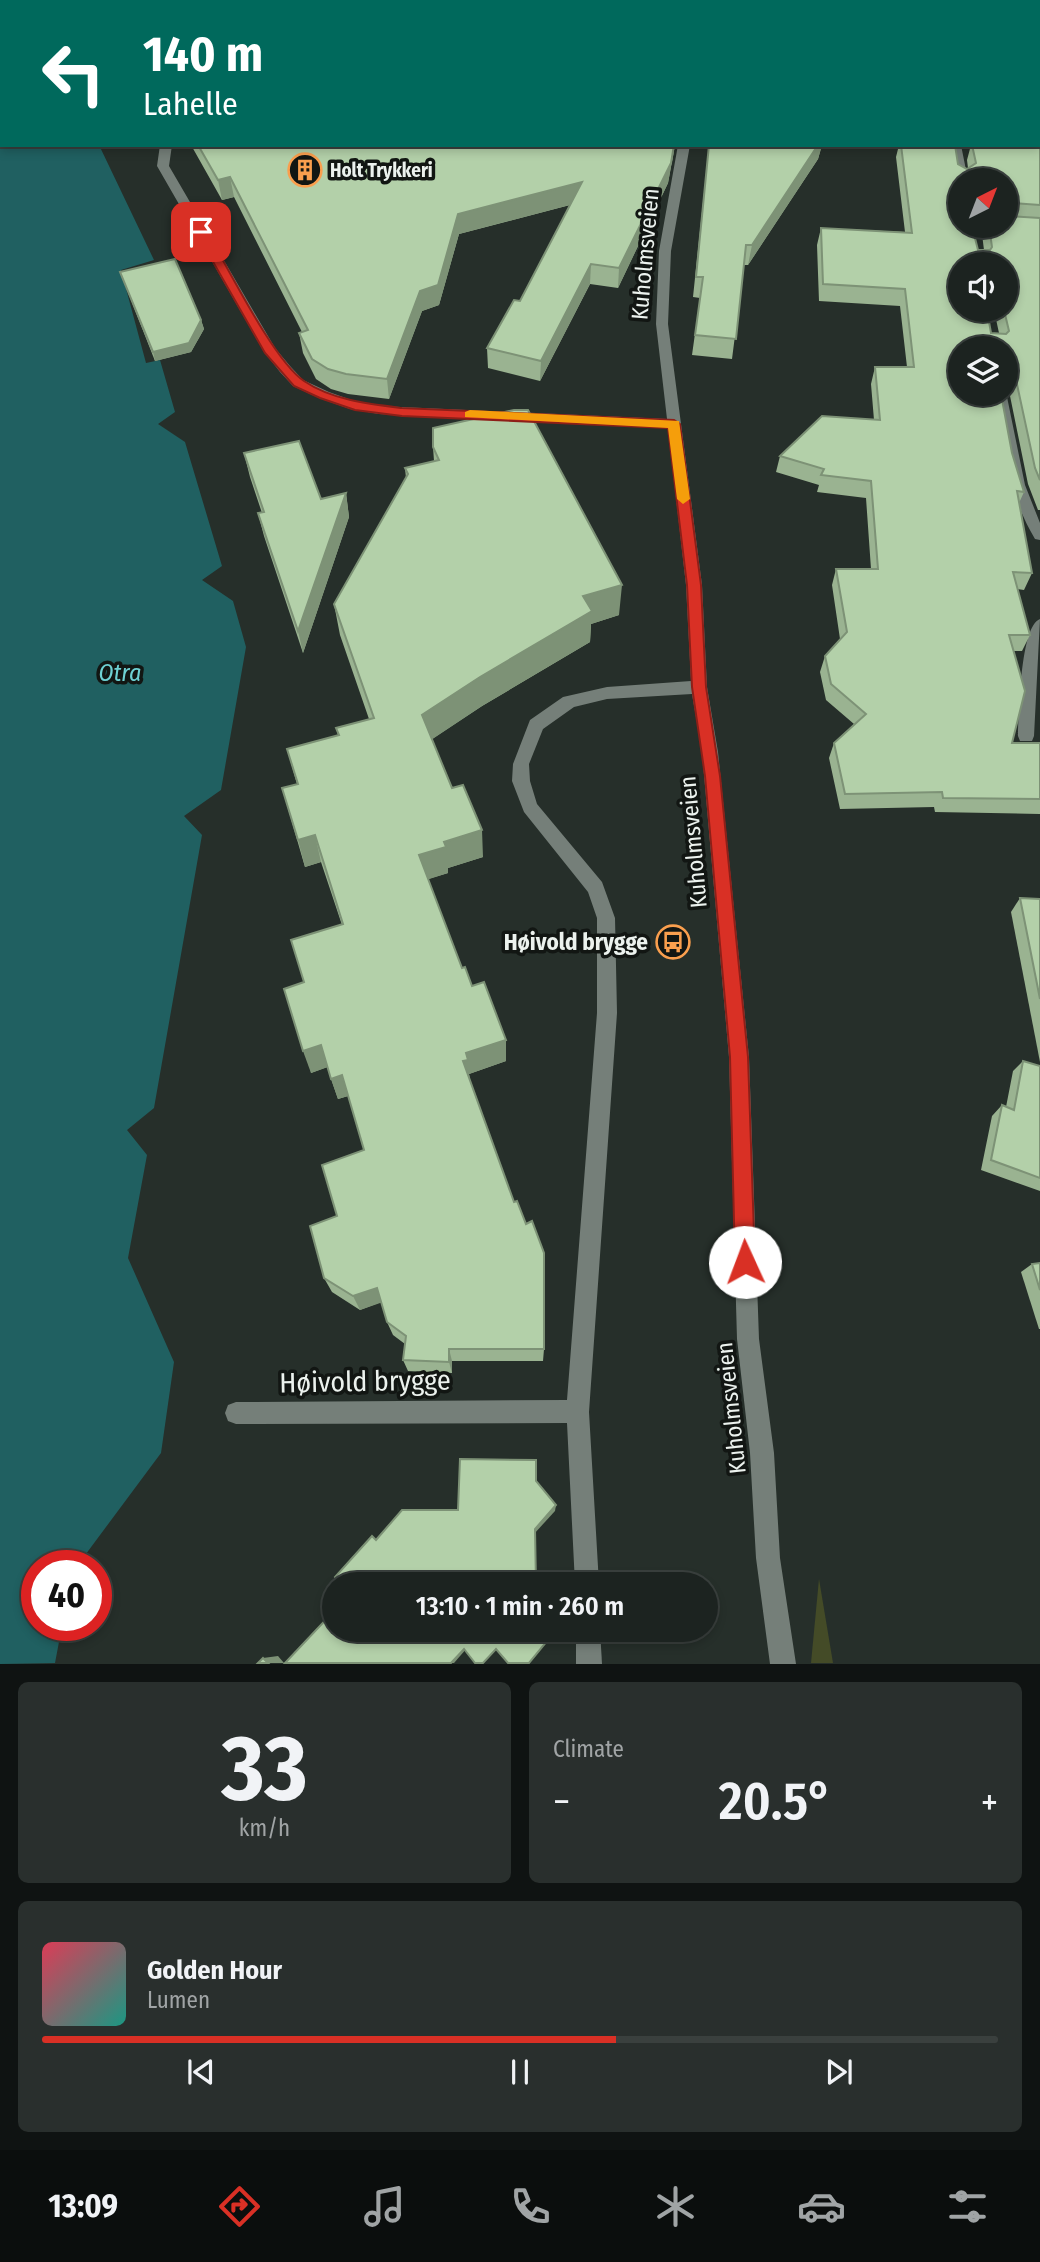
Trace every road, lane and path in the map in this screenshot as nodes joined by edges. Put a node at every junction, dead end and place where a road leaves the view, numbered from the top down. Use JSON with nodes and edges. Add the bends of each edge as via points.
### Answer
{"nodes":[{"id":1,"x":166,"y":147,"type":"edge"},
{"id":2,"x":684,"y":147,"type":"edge"},
{"id":3,"x":955,"y":147,"type":"edge"},
{"id":4,"x":960,"y":168,"type":"edge"},
{"id":5,"x":1004,"y":406,"type":"edge"},
{"id":6,"x":674,"y":424,"type":"junction"},
{"id":7,"x":1040,"y":535,"type":"edge"},
{"id":8,"x":1040,"y":625,"type":"edge"},
{"id":9,"x":699,"y":687,"type":"junction"},
{"id":10,"x":1026,"y":736,"type":"dead end"},
{"id":11,"x":578,"y":1412,"type":"junction"},
{"id":12,"x":236,"y":1413,"type":"dead end"},
{"id":13,"x":586,"y":1572,"type":"edge"},
{"id":14,"x":588,"y":1642,"type":"edge"},
{"id":15,"x":589,"y":1664,"type":"edge"},
{"id":16,"x":783,"y":1664,"type":"edge"}],
"edges":[{"from":1,"to":6,"type":"street","via":[[163,166],[270,350],[298,383],[355,406],[379,410]]},
{"from":2,"to":6,"type":"street","name":"Kuholmsveien","via":[[665,251],[662,324]]},
{"from":3,"to":4,"type":"street"},
{"from":5,"to":7,"type":"street","via":[[1021,496]]},
{"from":6,"to":9,"type":"street","name":"Kuholmsveien","via":[[694,585]]},
{"from":8,"to":10,"type":"street","via":[[1030,664]]},
{"from":9,"to":11,"type":"street","via":[[607,693],[569,702],[536,725],[521,764],[530,807],[596,888],[606,918],[607,1013]]},
{"from":9,"to":16,"type":"street","name":"Kuholmsveien","via":[[739,1057],[748,1339],[762,1453],[768,1558]]},
{"from":11,"to":12,"type":"street","name":"Høivold brygge"},
{"from":11,"to":13,"type":"street"},
{"from":14,"to":15,"type":"street"}]}
